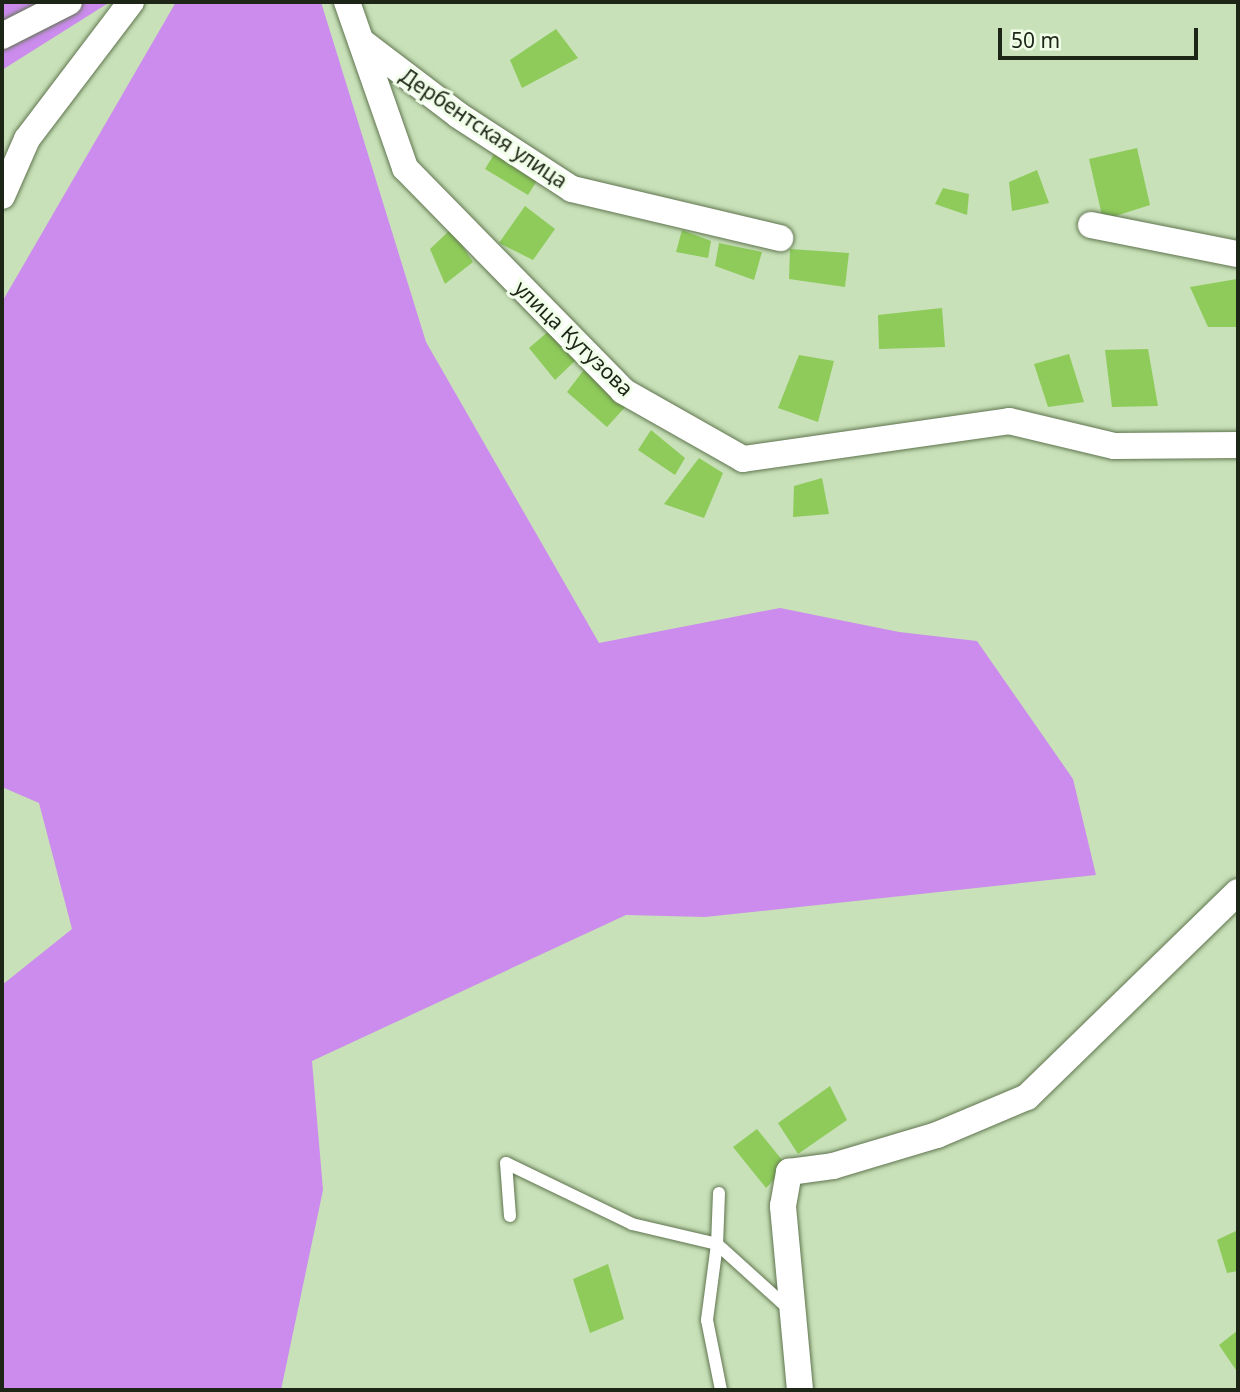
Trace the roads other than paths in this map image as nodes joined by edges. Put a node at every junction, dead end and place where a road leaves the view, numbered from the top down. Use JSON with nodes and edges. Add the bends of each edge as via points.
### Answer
{"nodes":[{"id":1,"x":69,"y":2,"type":"edge"},
{"id":2,"x":131,"y":2,"type":"edge"},
{"id":3,"x":347,"y":2,"type":"edge"},
{"id":4,"x":2,"y":36,"type":"edge"},
{"id":5,"x":360,"y":40,"type":"junction"},
{"id":6,"x":2,"y":196,"type":"edge"},
{"id":7,"x":1091,"y":225,"type":"dead end"},
{"id":8,"x":780,"y":238,"type":"dead end"},
{"id":9,"x":1238,"y":254,"type":"edge"},
{"id":10,"x":1238,"y":444,"type":"edge"},
{"id":11,"x":1238,"y":892,"type":"edge"},
{"id":12,"x":719,"y":1193,"type":"dead end"},
{"id":13,"x":510,"y":1216,"type":"dead end"},
{"id":14,"x":717,"y":1244,"type":"junction"},
{"id":15,"x":790,"y":1310,"type":"junction"},
{"id":16,"x":721,"y":1390,"type":"edge"},
{"id":17,"x":800,"y":1390,"type":"edge"}],
"edges":[{"from":1,"to":4,"type":"street"},
{"from":2,"to":6,"type":"street","via":[[27,139]]},
{"from":3,"to":5,"type":"street","name":"улица Кутузова"},
{"from":5,"to":8,"type":"street","name":"Дербентская улица","via":[[458,115],[572,188]]},
{"from":5,"to":10,"type":"street","name":"улица Кутузова","via":[[405,168],[623,391],[743,459],[1009,421],[1114,446]]},
{"from":7,"to":9,"type":"street"},
{"from":11,"to":15,"type":"street","via":[[1027,1097],[937,1135],[833,1166],[789,1171],[783,1206]]},
{"from":12,"to":14,"type":"lane"},
{"from":13,"to":14,"type":"lane","via":[[506,1163],[632,1224]]},
{"from":14,"to":15,"type":"lane"},
{"from":14,"to":16,"type":"lane","via":[[707,1320]]},
{"from":15,"to":17,"type":"street"}]}
